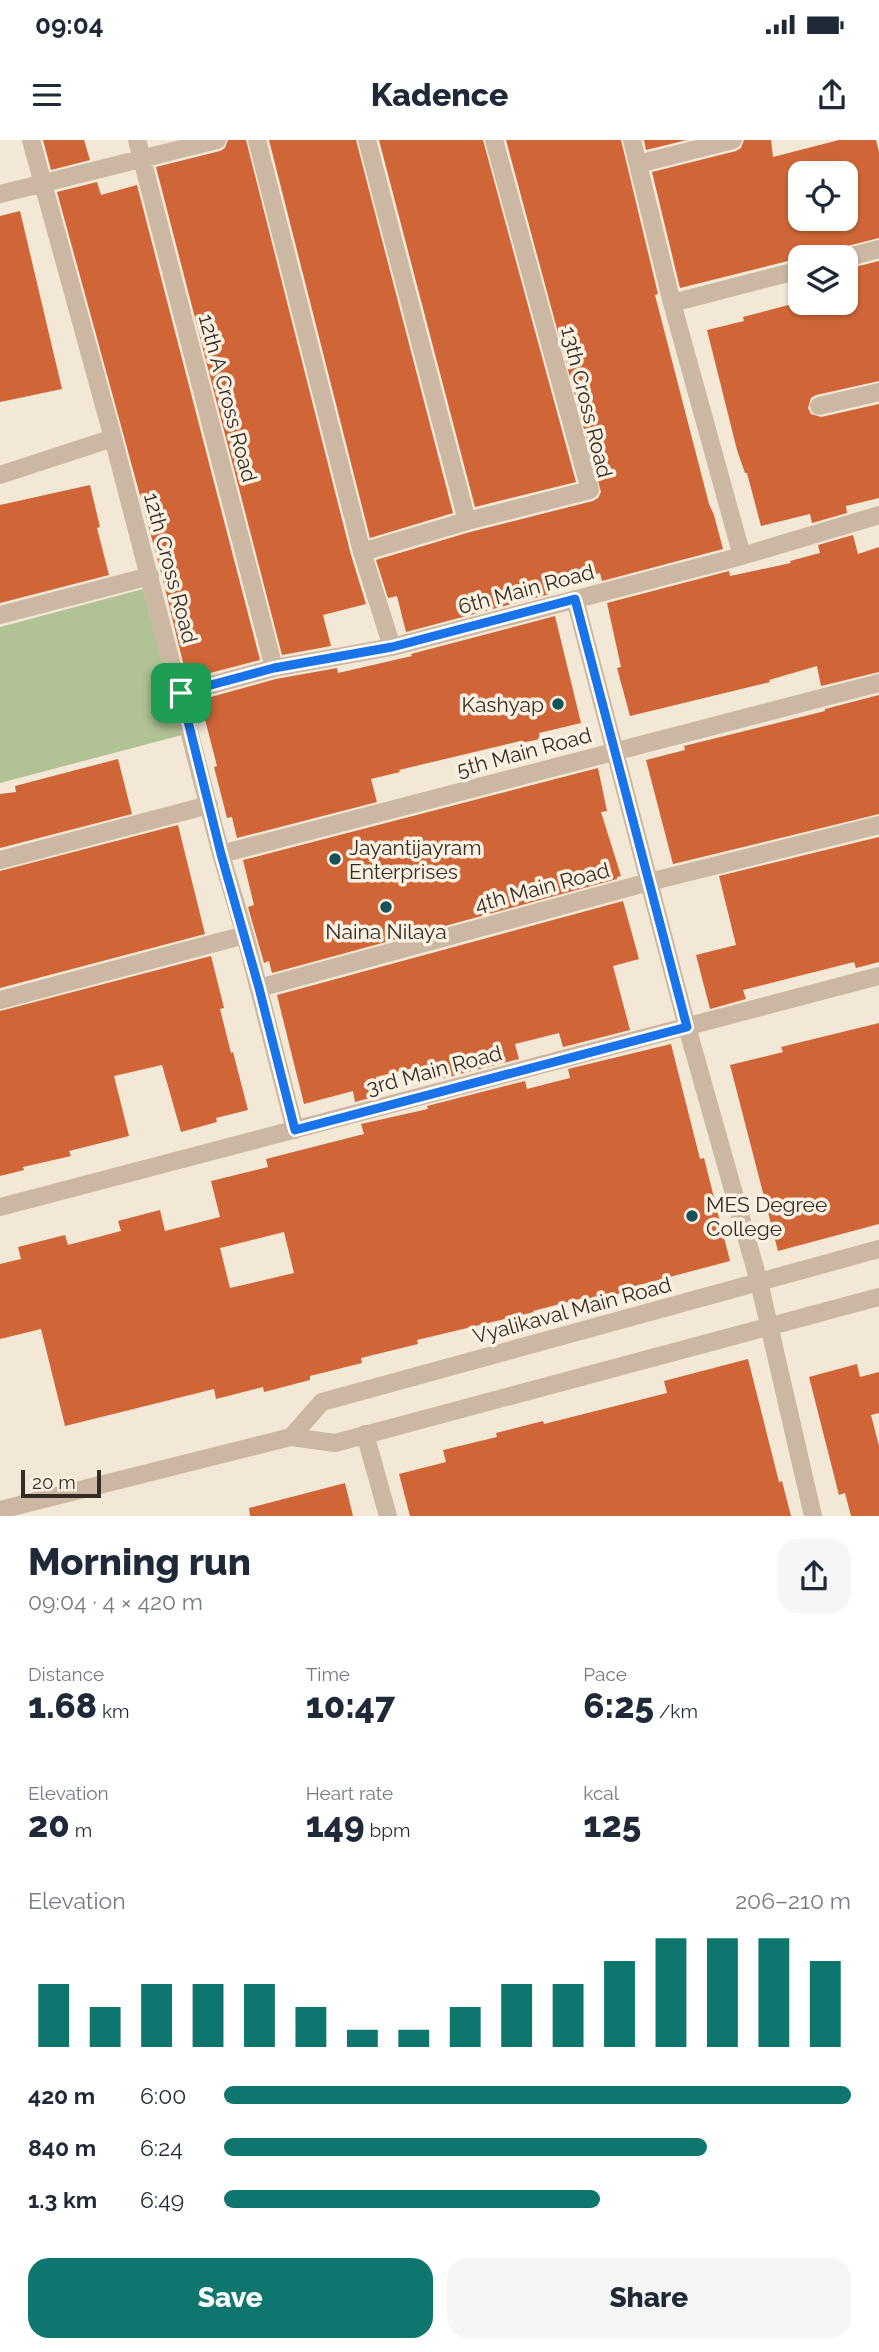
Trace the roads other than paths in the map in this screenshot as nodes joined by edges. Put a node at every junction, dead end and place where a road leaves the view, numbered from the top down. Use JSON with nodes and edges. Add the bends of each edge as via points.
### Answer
{"nodes":[{"id":1,"x":31,"y":140,"type":"edge"},
{"id":2,"x":137,"y":140,"type":"edge"},
{"id":3,"x":217,"y":140,"type":"edge"},
{"id":4,"x":257,"y":140,"type":"edge"},
{"id":5,"x":367,"y":140,"type":"edge"},
{"id":6,"x":494,"y":140,"type":"edge"},
{"id":7,"x":632,"y":140,"type":"edge"},
{"id":8,"x":733,"y":140,"type":"edge"},
{"id":9,"x":142,"y":159,"type":"junction"},
{"id":10,"x":638,"y":164,"type":"junction"},
{"id":11,"x":42,"y":184,"type":"junction"},
{"id":12,"x":0,"y":194,"type":"edge"},
{"id":13,"x":879,"y":249,"type":"edge"},
{"id":14,"x":858,"y":255,"type":"edge"},
{"id":15,"x":788,"y":273,"type":"edge"},
{"id":16,"x":672,"y":303,"type":"junction"},
{"id":17,"x":879,"y":392,"type":"edge"},
{"id":18,"x":819,"y":405,"type":"dead end"},
{"id":19,"x":113,"y":438,"type":"junction"},
{"id":20,"x":0,"y":475,"type":"edge"},
{"id":21,"x":879,"y":515,"type":"edge"},
{"id":22,"x":467,"y":521,"type":"junction"},
{"id":23,"x":362,"y":552,"type":"junction"},
{"id":24,"x":742,"y":555,"type":"junction"},
{"id":25,"x":149,"y":576,"type":"junction"},
{"id":26,"x":575,"y":599,"type":"junction"},
{"id":27,"x":0,"y":615,"type":"edge"},
{"id":28,"x":392,"y":647,"type":"junction"},
{"id":29,"x":274,"y":668,"type":"junction"},
{"id":30,"x":879,"y":683,"type":"edge"},
{"id":31,"x":181,"y":693,"type":"junction"},
{"id":32,"x":614,"y":752,"type":"junction"},
{"id":33,"x":209,"y":806,"type":"junction"},
{"id":34,"x":879,"y":825,"type":"edge"},
{"id":35,"x":221,"y":854,"type":"junction"},
{"id":36,"x":0,"y":860,"type":"edge"},
{"id":37,"x":649,"y":882,"type":"junction"},
{"id":38,"x":245,"y":935,"type":"junction"},
{"id":39,"x":879,"y":976,"type":"edge"},
{"id":40,"x":259,"y":988,"type":"junction"},
{"id":41,"x":0,"y":999,"type":"edge"},
{"id":42,"x":687,"y":1027,"type":"junction"},
{"id":43,"x":295,"y":1130,"type":"junction"},
{"id":44,"x":0,"y":1207,"type":"edge"},
{"id":45,"x":879,"y":1249,"type":"edge"},
{"id":46,"x":759,"y":1282,"type":"junction"},
{"id":47,"x":879,"y":1297,"type":"edge"},
{"id":48,"x":769,"y":1328,"type":"junction"},
{"id":49,"x":365,"y":1434,"type":"junction"},
{"id":50,"x":291,"y":1437,"type":"junction"},
{"id":51,"x":0,"y":1510,"type":"edge"},
{"id":52,"x":388,"y":1516,"type":"edge"},
{"id":53,"x":813,"y":1516,"type":"edge"}],
"edges":[{"from":1,"to":11,"type":"street","name":"12th Cross Road"},
{"from":2,"to":9,"type":"street","name":"12th A Cross Road"},
{"from":3,"to":9,"type":"street"},
{"from":4,"to":23,"type":"street"},
{"from":5,"to":22,"type":"street"},
{"from":6,"to":22,"type":"street","name":"13th Cross Road","via":[[590,490]]},
{"from":7,"to":10,"type":"street"},
{"from":8,"to":10,"type":"street"},
{"from":9,"to":11,"type":"street"},
{"from":9,"to":29,"type":"street","name":"12th A Cross Road"},
{"from":10,"to":16,"type":"street"},
{"from":11,"to":12,"type":"street"},
{"from":11,"to":19,"type":"street","name":"12th Cross Road"},
{"from":13,"to":14,"type":"street"},
{"from":15,"to":16,"type":"street"},
{"from":16,"to":24,"type":"street"},
{"from":17,"to":18,"type":"street"},
{"from":19,"to":20,"type":"street"},
{"from":19,"to":25,"type":"street","name":"12th Cross Road"},
{"from":21,"to":24,"type":"street","name":"6th Main Road"},
{"from":22,"to":23,"type":"street","name":"13th Cross Road"},
{"from":23,"to":28,"type":"street"},
{"from":24,"to":26,"type":"street","name":"6th Main Road"},
{"from":25,"to":27,"type":"street"},
{"from":25,"to":31,"type":"street","name":"12th Cross Road"},
{"from":26,"to":28,"type":"street","name":"6th Main Road"},
{"from":26,"to":32,"type":"street"},
{"from":28,"to":29,"type":"street","name":"6th Main Road"},
{"from":29,"to":31,"type":"street","name":"6th Main Road"},
{"from":30,"to":32,"type":"street","name":"5th Main Road"},
{"from":31,"to":33,"type":"street","name":"12th Cross Road"},
{"from":32,"to":35,"type":"street","name":"5th Main Road"},
{"from":32,"to":37,"type":"street"},
{"from":33,"to":35,"type":"street","name":"12th Cross Road"},
{"from":33,"to":36,"type":"street"},
{"from":34,"to":37,"type":"street","name":"4th Main Road"},
{"from":35,"to":38,"type":"street","name":"12th Cross Road"},
{"from":37,"to":40,"type":"street","name":"4th Main Road"},
{"from":37,"to":42,"type":"street"},
{"from":38,"to":40,"type":"street","name":"12th Cross Road"},
{"from":38,"to":41,"type":"street"},
{"from":39,"to":42,"type":"street","name":"3rd Main Road"},
{"from":40,"to":43,"type":"street","name":"12th Cross Road"},
{"from":42,"to":43,"type":"street","name":"3rd Main Road"},
{"from":42,"to":46,"type":"street"},
{"from":43,"to":44,"type":"street","name":"3rd Main Road"},
{"from":45,"to":46,"type":"street","name":"Vyalikaval Main Road"},
{"from":46,"to":48,"type":"street"},
{"from":46,"to":50,"type":"street","name":"Vyalikaval Main Road","via":[[322,1402]]},
{"from":47,"to":48,"type":"street"},
{"from":48,"to":49,"type":"street"},
{"from":48,"to":53,"type":"street"},
{"from":49,"to":50,"type":"street","via":[[335,1443]]},
{"from":49,"to":52,"type":"street"},
{"from":50,"to":51,"type":"street"}]}
